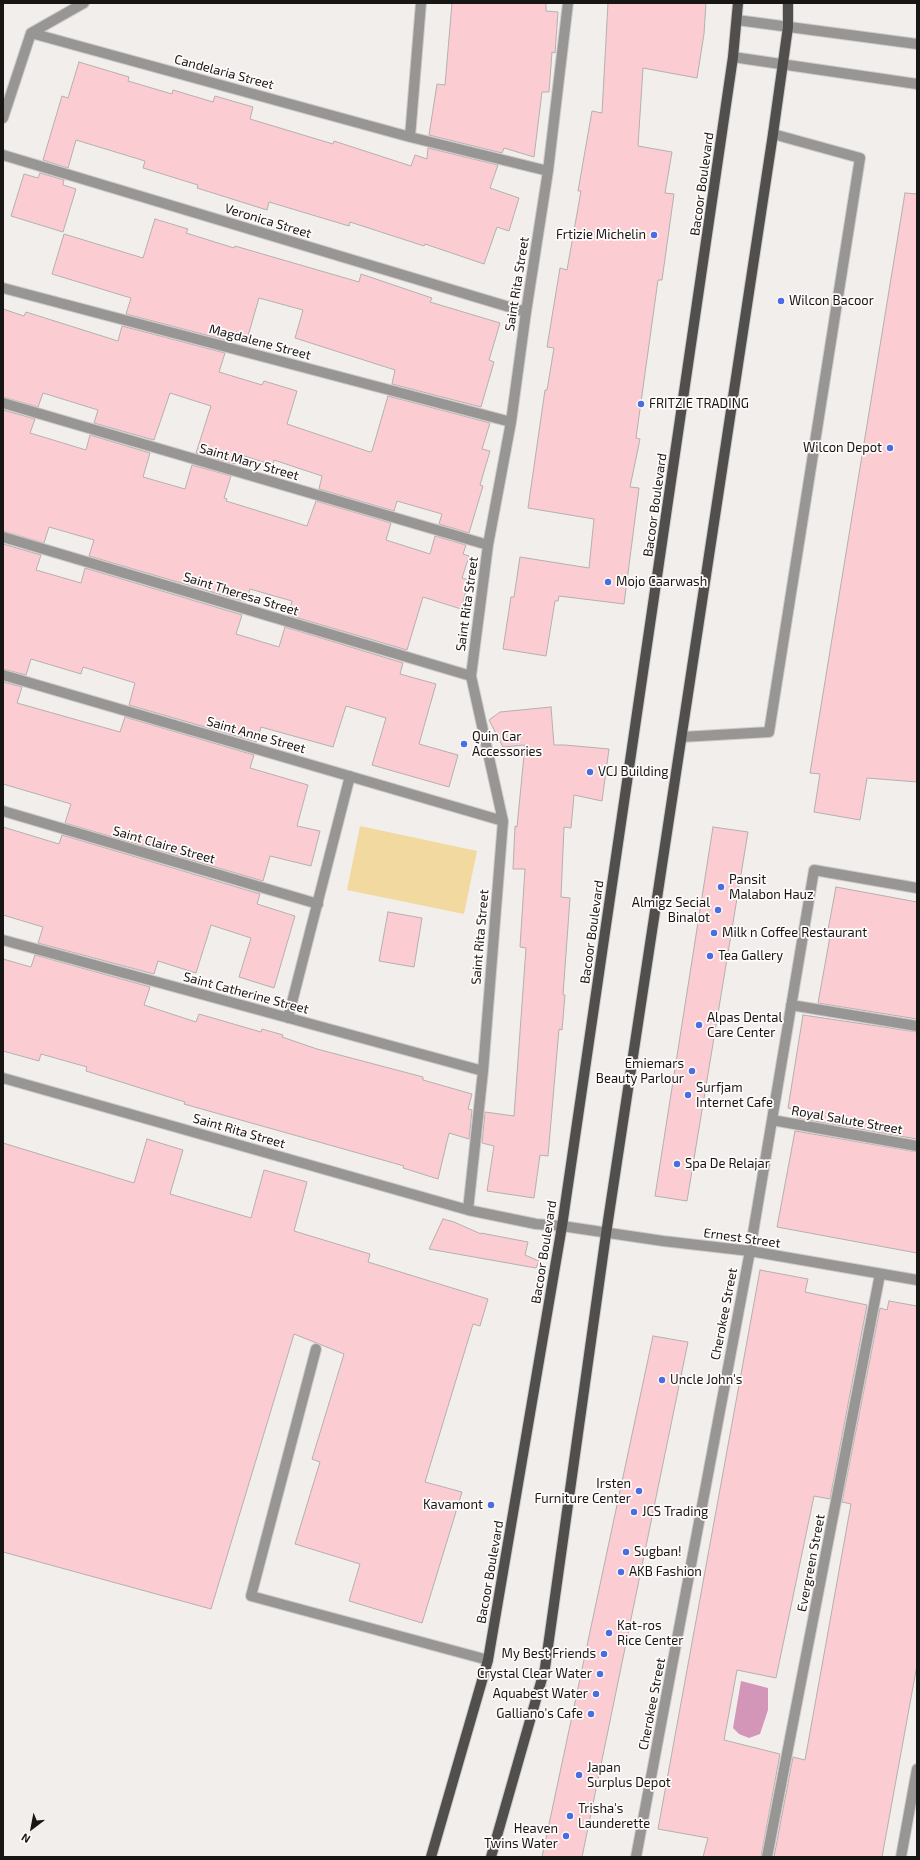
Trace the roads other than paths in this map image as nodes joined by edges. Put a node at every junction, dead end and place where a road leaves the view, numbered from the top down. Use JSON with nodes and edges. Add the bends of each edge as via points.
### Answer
{"nodes":[{"id":1,"x":84,"y":3,"type":"edge"},
{"id":2,"x":421,"y":3,"type":"edge"},
{"id":3,"x":568,"y":3,"type":"edge"},
{"id":4,"x":738,"y":3,"type":"edge"},
{"id":5,"x":788,"y":3,"type":"edge"},
{"id":6,"x":737,"y":20,"type":"junction"},
{"id":7,"x":788,"y":27,"type":"junction"},
{"id":8,"x":31,"y":33,"type":"junction"},
{"id":9,"x":917,"y":44,"type":"edge"},
{"id":10,"x":733,"y":57,"type":"junction"},
{"id":11,"x":783,"y":64,"type":"junction"},
{"id":12,"x":917,"y":84,"type":"edge"},
{"id":13,"x":3,"y":118,"type":"edge"},
{"id":14,"x":773,"y":134,"type":"junction"},
{"id":15,"x":410,"y":136,"type":"junction"},
{"id":16,"x":3,"y":155,"type":"edge"},
{"id":17,"x":548,"y":171,"type":"junction"},
{"id":18,"x":3,"y":288,"type":"edge"},
{"id":19,"x":526,"y":312,"type":"junction"},
{"id":20,"x":3,"y":403,"type":"edge"},
{"id":21,"x":511,"y":422,"type":"junction"},
{"id":22,"x":3,"y":537,"type":"edge"},
{"id":23,"x":488,"y":545,"type":"junction"},
{"id":24,"x":3,"y":675,"type":"edge"},
{"id":25,"x":471,"y":676,"type":"junction"},
{"id":26,"x":682,"y":737,"type":"junction"},
{"id":27,"x":350,"y":776,"type":"junction"},
{"id":28,"x":3,"y":811,"type":"edge"},
{"id":29,"x":502,"y":821,"type":"junction"},
{"id":30,"x":917,"y":888,"type":"edge"},
{"id":31,"x":318,"y":904,"type":"junction"},
{"id":32,"x":3,"y":940,"type":"edge"},
{"id":33,"x":791,"y":1005,"type":"junction"},
{"id":34,"x":288,"y":1018,"type":"junction"},
{"id":35,"x":917,"y":1026,"type":"edge"},
{"id":36,"x":483,"y":1072,"type":"junction"},
{"id":37,"x":3,"y":1078,"type":"edge"},
{"id":38,"x":772,"y":1120,"type":"junction"},
{"id":39,"x":917,"y":1146,"type":"edge"},
{"id":40,"x":468,"y":1210,"type":"junction"},
{"id":41,"x":562,"y":1226,"type":"junction"},
{"id":42,"x":606,"y":1234,"type":"junction"},
{"id":43,"x":750,"y":1251,"type":"junction"},
{"id":44,"x":880,"y":1274,"type":"junction"},
{"id":45,"x":917,"y":1280,"type":"edge"},
{"id":46,"x":316,"y":1349,"type":"dead end"},
{"id":47,"x":488,"y":1660,"type":"junction"},
{"id":48,"x":917,"y":1769,"type":"edge"},
{"id":49,"x":431,"y":1857,"type":"edge"},
{"id":50,"x":491,"y":1857,"type":"edge"},
{"id":51,"x":636,"y":1857,"type":"edge"},
{"id":52,"x":767,"y":1857,"type":"edge"},
{"id":53,"x":901,"y":1857,"type":"edge"}],
"edges":[{"from":1,"to":8,"type":"street"},
{"from":2,"to":15,"type":"street"},
{"from":3,"to":17,"type":"street","name":"Saint Rita Street"},
{"from":4,"to":6,"type":"main road","name":"Bacoor Boulevard"},
{"from":5,"to":7,"type":"main road"},
{"from":6,"to":7,"type":"street"},
{"from":6,"to":10,"type":"main road","name":"Bacoor Boulevard"},
{"from":7,"to":9,"type":"street"},
{"from":7,"to":11,"type":"main road"},
{"from":8,"to":13,"type":"street"},
{"from":8,"to":15,"type":"street","name":"Candelaria Street"},
{"from":10,"to":11,"type":"street"},
{"from":10,"to":41,"type":"main road","name":"Bacoor Boulevard"},
{"from":11,"to":12,"type":"street"},
{"from":11,"to":14,"type":"main road"},
{"from":14,"to":26,"type":"main road"},
{"from":14,"to":26,"type":"street","via":[[860,158],[769,732]]},
{"from":15,"to":17,"type":"street","name":"Candelaria Street"},
{"from":16,"to":19,"type":"street","name":"Veronica Street"},
{"from":17,"to":19,"type":"street","name":"Saint Rita Street"},
{"from":18,"to":21,"type":"street","name":"Magdalene Street"},
{"from":19,"to":21,"type":"street","name":"Saint Rita Street"},
{"from":20,"to":23,"type":"street","name":"Saint Mary Street"},
{"from":21,"to":23,"type":"street","name":"Saint Rita Street"},
{"from":22,"to":25,"type":"street","name":"Saint Theresa Street"},
{"from":23,"to":25,"type":"street","name":"Saint Rita Street"},
{"from":24,"to":27,"type":"street","name":"Saint Anne Street"},
{"from":25,"to":29,"type":"street","name":"Saint Rita Street"},
{"from":26,"to":42,"type":"main road"},
{"from":27,"to":29,"type":"street","name":"Saint Anne Street"},
{"from":27,"to":31,"type":"street"},
{"from":28,"to":31,"type":"street","name":"Saint Claire Street"},
{"from":29,"to":36,"type":"street","name":"Saint Rita Street"},
{"from":30,"to":33,"type":"street","name":"Cherokee Street","via":[[814,870]]},
{"from":31,"to":34,"type":"street"},
{"from":32,"to":34,"type":"street","name":"Saint Catherine Street"},
{"from":33,"to":35,"type":"street"},
{"from":33,"to":38,"type":"street","name":"Cherokee Street"},
{"from":34,"to":36,"type":"street","name":"Saint Catherine Street"},
{"from":36,"to":40,"type":"street","name":"Saint Rita Street"},
{"from":37,"to":40,"type":"street","name":"Saint Rita Street"},
{"from":38,"to":39,"type":"street","name":"Royal Salute Street"},
{"from":38,"to":43,"type":"street","name":"Cherokee Street"},
{"from":40,"to":41,"type":"street","name":"Saint Rita Street","via":[[536,1224]]},
{"from":41,"to":42,"type":"street","name":"Ernest Street"},
{"from":41,"to":47,"type":"main road","name":"Bacoor Boulevard"},
{"from":42,"to":43,"type":"street","name":"Ernest Street"},
{"from":42,"to":50,"type":"main road","via":[[546,1668]]},
{"from":43,"to":44,"type":"street","name":"Ernest Street"},
{"from":43,"to":51,"type":"street","name":"Cherokee Street"},
{"from":44,"to":45,"type":"street","name":"Ernest Street"},
{"from":44,"to":52,"type":"street","name":"Evergreen Street"},
{"from":46,"to":47,"type":"street","via":[[251,1596]]},
{"from":47,"to":49,"type":"main road","name":"Bacoor Boulevard"},
{"from":48,"to":53,"type":"street"}]}
